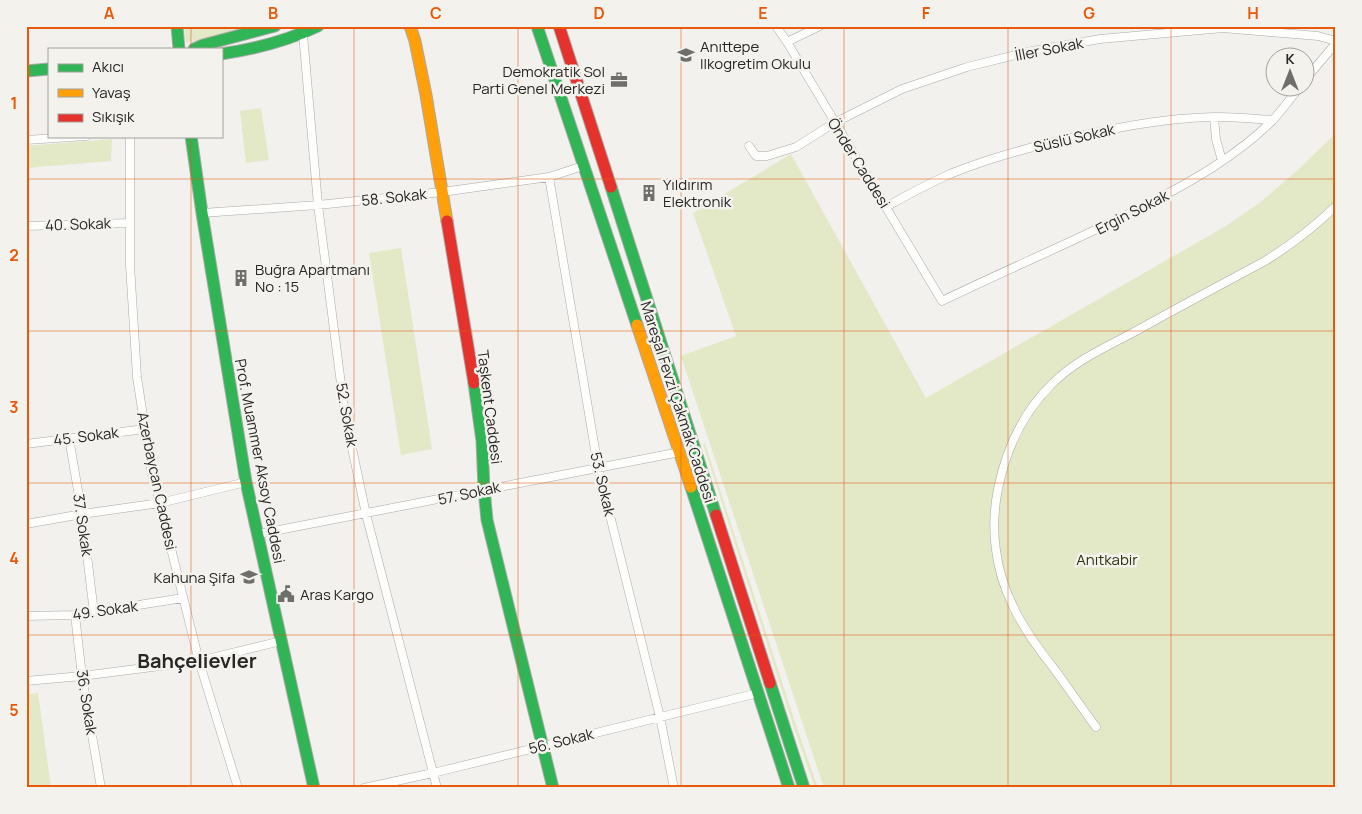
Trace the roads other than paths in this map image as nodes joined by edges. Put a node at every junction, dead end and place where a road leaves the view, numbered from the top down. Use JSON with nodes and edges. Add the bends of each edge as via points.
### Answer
{"nodes":[{"id":1,"x":177,"y":26,"type":"edge"},
{"id":2,"x":275,"y":26,"type":"edge"},
{"id":3,"x":318,"y":26,"type":"edge"},
{"id":4,"x":410,"y":26,"type":"edge"},
{"id":5,"x":537,"y":26,"type":"edge"},
{"id":6,"x":558,"y":26,"type":"edge"},
{"id":7,"x":776,"y":26,"type":"edge"},
{"id":8,"x":820,"y":26,"type":"edge"},
{"id":9,"x":304,"y":34,"type":"junction"},
{"id":10,"x":787,"y":42,"type":"junction"},
{"id":11,"x":1336,"y":42,"type":"edge"},
{"id":12,"x":179,"y":48,"type":"edge"},
{"id":13,"x":196,"y":48,"type":"edge"},
{"id":14,"x":222,"y":54,"type":"edge"},
{"id":15,"x":48,"y":69,"type":"edge"},
{"id":16,"x":1314,"y":69,"type":"edge"},
{"id":17,"x":26,"y":71,"type":"edge"},
{"id":18,"x":1291,"y":98,"type":"edge"},
{"id":19,"x":1214,"y":118,"type":"junction"},
{"id":20,"x":1273,"y":120,"type":"junction"},
{"id":21,"x":834,"y":123,"type":"junction"},
{"id":22,"x":51,"y":138,"type":"edge"},
{"id":23,"x":130,"y":138,"type":"edge"},
{"id":24,"x":191,"y":138,"type":"edge"},
{"id":25,"x":26,"y":140,"type":"edge"},
{"id":26,"x":749,"y":146,"type":"dead end"},
{"id":27,"x":1222,"y":161,"type":"junction"},
{"id":28,"x":583,"y":166,"type":"junction"},
{"id":29,"x":548,"y":177,"type":"junction"},
{"id":30,"x":442,"y":192,"type":"junction"},
{"id":31,"x":318,"y":205,"type":"junction"},
{"id":32,"x":1336,"y":206,"type":"edge"},
{"id":33,"x":886,"y":207,"type":"junction"},
{"id":34,"x":202,"y":213,"type":"junction"},
{"id":35,"x":130,"y":223,"type":"junction"},
{"id":36,"x":26,"y":226,"type":"edge"},
{"id":37,"x":942,"y":301,"type":"joint"},
{"id":38,"x":145,"y":429,"type":"junction"},
{"id":39,"x":69,"y":438,"type":"junction"},
{"id":40,"x":26,"y":444,"type":"edge"},
{"id":41,"x":680,"y":452,"type":"junction"},
{"id":42,"x":598,"y":467,"type":"junction"},
{"id":43,"x":246,"y":482,"type":"junction"},
{"id":44,"x":484,"y":489,"type":"junction"},
{"id":45,"x":160,"y":503,"type":"junction"},
{"id":46,"x":82,"y":514,"type":"junction"},
{"id":47,"x":366,"y":514,"type":"junction"},
{"id":48,"x":26,"y":524,"type":"edge"},
{"id":49,"x":258,"y":534,"type":"junction"},
{"id":50,"x":183,"y":598,"type":"junction"},
{"id":51,"x":94,"y":613,"type":"junction"},
{"id":52,"x":75,"y":615,"type":"junction"},
{"id":53,"x":26,"y":616,"type":"edge"},
{"id":54,"x":280,"y":641,"type":"junction"},
{"id":55,"x":199,"y":661,"type":"junction"},
{"id":56,"x":82,"y":676,"type":"junction"},
{"id":57,"x":26,"y":681,"type":"edge"},
{"id":58,"x":758,"y":693,"type":"junction"},
{"id":59,"x":660,"y":716,"type":"junction"},
{"id":60,"x":1096,"y":727,"type":"dead end"},
{"id":61,"x":544,"y":746,"type":"junction"},
{"id":62,"x":433,"y":773,"type":"junction"},
{"id":63,"x":785,"y":787,"type":"edge"},
{"id":64,"x":101,"y":788,"type":"edge"},
{"id":65,"x":238,"y":788,"type":"edge"},
{"id":66,"x":314,"y":788,"type":"edge"},
{"id":67,"x":364,"y":788,"type":"edge"},
{"id":68,"x":437,"y":788,"type":"edge"},
{"id":69,"x":553,"y":788,"type":"edge"},
{"id":70,"x":674,"y":788,"type":"edge"},
{"id":71,"x":804,"y":788,"type":"edge"}],
"edges":[{"from":1,"to":12,"type":"street"},
{"from":2,"to":13,"type":"street"},
{"from":3,"to":9,"type":"street"},
{"from":4,"to":30,"type":"street","name":"Taşkent Caddesi","via":[[426,95]]},
{"from":5,"to":28,"type":"street","name":"Mareşal Fevzi Çakmak Caddesi"},
{"from":6,"to":71,"type":"street","name":"Mareşal Fevzi Çakmak Caddesi"},
{"from":7,"to":10,"type":"street","name":"Önder Caddesi"},
{"from":8,"to":10,"type":"street"},
{"from":9,"to":14,"type":"street"},
{"from":9,"to":31,"type":"street","name":"52. Sokak"},
{"from":10,"to":21,"type":"street","name":"Önder Caddesi"},
{"from":11,"to":16,"type":"street"},
{"from":11,"to":21,"type":"street","name":"İller Sokak","via":[[1318,36],[1223,28],[1068,44],[939,76],[902,89]]},
{"from":15,"to":17,"type":"street"},
{"from":18,"to":20,"type":"street","name":"Ergin Sokak"},
{"from":19,"to":20,"type":"street","name":"Süslü Sokak"},
{"from":19,"to":27,"type":"street"},
{"from":19,"to":33,"type":"street","name":"Süslü Sokak","via":[[1130,126],[1028,148],[950,174]]},
{"from":20,"to":27,"type":"street","name":"Ergin Sokak"},
{"from":21,"to":26,"type":"street","name":"İller Sokak","via":[[796,147],[767,156],[756,156]]},
{"from":21,"to":33,"type":"street","name":"Önder Caddesi"},
{"from":22,"to":25,"type":"street"},
{"from":23,"to":35,"type":"street","name":"Azerbaycan Caddesi"},
{"from":24,"to":34,"type":"street","name":"Prof. Muammer Aksoy Caddesi"},
{"from":27,"to":37,"type":"street","name":"Ergin Sokak","via":[[1193,180],[1102,227]]},
{"from":28,"to":29,"type":"street","name":"58. Sokak"},
{"from":28,"to":41,"type":"street","name":"Mareşal Fevzi Çakmak Caddesi"},
{"from":29,"to":30,"type":"street","name":"58. Sokak"},
{"from":29,"to":42,"type":"street","name":"53. Sokak"},
{"from":30,"to":31,"type":"street","name":"58. Sokak"},
{"from":30,"to":44,"type":"street","name":"Taşkent Caddesi","via":[[482,441]]},
{"from":31,"to":34,"type":"street","name":"58. Sokak"},
{"from":31,"to":47,"type":"street","name":"52. Sokak","via":[[345,415]]},
{"from":32,"to":60,"type":"street","via":[[1265,261],[1096,352],[1063,374],[1028,414],[1011,447],[1002,472],[994,519],[997,558],[1005,588],[1026,631]]},
{"from":33,"to":37,"type":"street","name":"Önder Caddesi"},
{"from":34,"to":43,"type":"street","name":"Prof. Muammer Aksoy Caddesi"},
{"from":35,"to":36,"type":"street","name":"40. Sokak"},
{"from":35,"to":38,"type":"street","name":"Azerbaycan Caddesi","via":[[137,377]]},
{"from":38,"to":39,"type":"street","name":"45. Sokak"},
{"from":38,"to":45,"type":"street","name":"Azerbaycan Caddesi"},
{"from":39,"to":40,"type":"street","name":"45. Sokak"},
{"from":39,"to":46,"type":"street","name":"37. Sokak"},
{"from":41,"to":42,"type":"street","name":"57. Sokak"},
{"from":41,"to":58,"type":"street","name":"Mareşal Fevzi Çakmak Caddesi"},
{"from":42,"to":44,"type":"street","name":"57. Sokak"},
{"from":42,"to":59,"type":"street","name":"53. Sokak"},
{"from":43,"to":45,"type":"street"},
{"from":43,"to":49,"type":"street","name":"Prof. Muammer Aksoy Caddesi"},
{"from":44,"to":47,"type":"street","name":"57. Sokak"},
{"from":44,"to":61,"type":"street","name":"Taşkent Caddesi","via":[[488,520]]},
{"from":45,"to":46,"type":"street"},
{"from":45,"to":50,"type":"street","name":"Azerbaycan Caddesi"},
{"from":46,"to":48,"type":"street"},
{"from":46,"to":51,"type":"street","name":"37. Sokak"},
{"from":47,"to":49,"type":"street","name":"57. Sokak"},
{"from":47,"to":62,"type":"street","name":"52. Sokak"},
{"from":49,"to":54,"type":"street","name":"Prof. Muammer Aksoy Caddesi"},
{"from":50,"to":51,"type":"street","name":"49. Sokak"},
{"from":50,"to":55,"type":"street","name":"Azerbaycan Caddesi"},
{"from":51,"to":52,"type":"street","name":"49. Sokak"},
{"from":52,"to":53,"type":"street","name":"49. Sokak"},
{"from":52,"to":56,"type":"street","name":"36. Sokak"},
{"from":54,"to":55,"type":"street"},
{"from":54,"to":66,"type":"street","name":"Prof. Muammer Aksoy Caddesi"},
{"from":55,"to":56,"type":"street"},
{"from":55,"to":65,"type":"street","name":"Azerbaycan Caddesi"},
{"from":56,"to":57,"type":"street"},
{"from":56,"to":64,"type":"street","name":"36. Sokak"},
{"from":58,"to":59,"type":"street","name":"56. Sokak"},
{"from":58,"to":63,"type":"street","name":"Mareşal Fevzi Çakmak Caddesi"},
{"from":59,"to":61,"type":"street","name":"56. Sokak"},
{"from":59,"to":70,"type":"street","name":"53. Sokak"},
{"from":61,"to":62,"type":"street","name":"56. Sokak"},
{"from":61,"to":69,"type":"street","name":"Taşkent Caddesi"},
{"from":62,"to":67,"type":"street","name":"56. Sokak"},
{"from":62,"to":68,"type":"street","name":"52. Sokak"}]}
